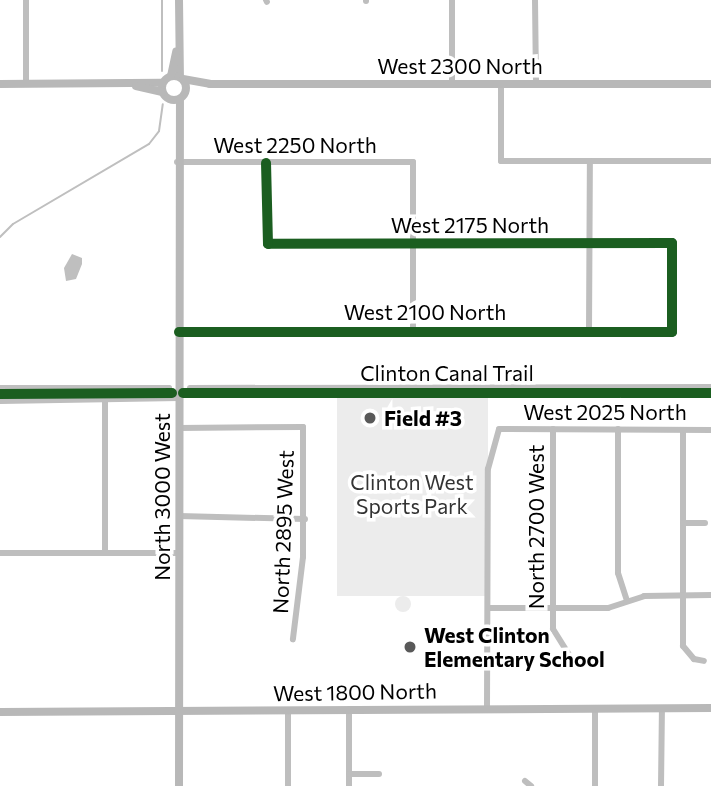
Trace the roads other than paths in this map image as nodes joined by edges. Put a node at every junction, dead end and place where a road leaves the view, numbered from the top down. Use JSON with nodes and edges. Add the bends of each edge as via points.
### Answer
{"nodes":[{"id":1,"x":26,"y":0,"type":"edge"},
{"id":2,"x":179,"y":0,"type":"edge"},
{"id":3,"x":452,"y":0,"type":"edge"},
{"id":4,"x":535,"y":0,"type":"edge"},
{"id":5,"x":178,"y":77,"type":"junction"},
{"id":6,"x":0,"y":84,"type":"edge"},
{"id":7,"x":26,"y":84,"type":"junction"},
{"id":8,"x":210,"y":84,"type":"junction"},
{"id":9,"x":452,"y":84,"type":"junction"},
{"id":10,"x":501,"y":84,"type":"junction"},
{"id":11,"x":536,"y":84,"type":"junction"},
{"id":12,"x":711,"y":84,"type":"edge"},
{"id":13,"x":162,"y":87,"type":"junction"},
{"id":14,"x":183,"y":95,"type":"junction"},
{"id":15,"x":169,"y":99,"type":"junction"},
{"id":16,"x":177,"y":125,"type":"junction"},
{"id":17,"x":590,"y":161,"type":"junction"},
{"id":18,"x":711,"y":161,"type":"edge"},
{"id":19,"x":177,"y":162,"type":"junction"},
{"id":20,"x":266,"y":163,"type":"junction"},
{"id":21,"x":412,"y":244,"type":"junction"},
{"id":22,"x":589,"y":244,"type":"junction"},
{"id":23,"x":413,"y":331,"type":"junction"},
{"id":24,"x":589,"y":331,"type":"junction"},
{"id":25,"x":179,"y":332,"type":"junction"},
{"id":26,"x":671,"y":332,"type":"joint"},
{"id":27,"x":105,"y":398,"type":"junction"},
{"id":28,"x":179,"y":398,"type":"junction"},
{"id":29,"x":0,"y":401,"type":"edge"},
{"id":30,"x":179,"y":428,"type":"junction"},
{"id":31,"x":553,"y":429,"type":"junction"},
{"id":32,"x":618,"y":429,"type":"junction"},
{"id":33,"x":683,"y":430,"type":"junction"},
{"id":34,"x":711,"y":430,"type":"edge"},
{"id":35,"x":179,"y":516,"type":"junction"},
{"id":36,"x":305,"y":519,"type":"junction"},
{"id":37,"x":683,"y":523,"type":"junction"},
{"id":38,"x":705,"y":523,"type":"dead end"},
{"id":39,"x":0,"y":553,"type":"edge"},
{"id":40,"x":105,"y":553,"type":"junction"},
{"id":41,"x":179,"y":553,"type":"junction"},
{"id":42,"x":711,"y":595,"type":"edge"},
{"id":43,"x":683,"y":596,"type":"junction"},
{"id":44,"x":627,"y":601,"type":"junction"},
{"id":45,"x":488,"y":608,"type":"junction"},
{"id":46,"x":553,"y":609,"type":"junction"},
{"id":47,"x":293,"y":639,"type":"dead end"},
{"id":48,"x":704,"y":661,"type":"dead end"},
{"id":49,"x":574,"y":662,"type":"dead end"},
{"id":50,"x":487,"y":708,"type":"junction"},
{"id":51,"x":595,"y":708,"type":"junction"},
{"id":52,"x":662,"y":708,"type":"junction"},
{"id":53,"x":711,"y":708,"type":"edge"},
{"id":54,"x":349,"y":709,"type":"junction"},
{"id":55,"x":288,"y":710,"type":"junction"},
{"id":56,"x":179,"y":711,"type":"junction"},
{"id":57,"x":0,"y":712,"type":"edge"},
{"id":58,"x":349,"y":774,"type":"junction"},
{"id":59,"x":379,"y":774,"type":"dead end"},
{"id":60,"x":525,"y":780,"type":"dead end"},
{"id":61,"x":179,"y":786,"type":"edge"},
{"id":62,"x":288,"y":786,"type":"edge"},
{"id":63,"x":349,"y":786,"type":"edge"},
{"id":64,"x":531,"y":786,"type":"edge"},
{"id":65,"x":595,"y":786,"type":"edge"},
{"id":66,"x":661,"y":786,"type":"edge"}],
"edges":[{"from":1,"to":7,"type":"street"},
{"from":2,"to":5,"type":"main road"},
{"from":3,"to":9,"type":"street"},
{"from":4,"to":11,"type":"street"},
{"from":5,"to":8,"type":"main road","name":"West 2300 North"},
{"from":5,"to":13,"type":"main road"},
{"from":5,"to":14,"type":"main road","name":"North 3000 West"},
{"from":6,"to":7,"type":"main road"},
{"from":7,"to":13,"type":"main road"},
{"from":8,"to":9,"type":"main road","name":"West 2300 North"},
{"from":8,"to":14,"type":"main road","name":"West 2300 North"},
{"from":9,"to":10,"type":"main road","name":"West 2300 North"},
{"from":10,"to":11,"type":"main road","name":"West 2300 North"},
{"from":10,"to":17,"type":"street","via":[[501,161]]},
{"from":11,"to":12,"type":"main road","name":"West 2300 North"},
{"from":13,"to":15,"type":"main road"},
{"from":14,"to":15,"type":"main road","name":"West 2300 North"},
{"from":14,"to":16,"type":"main road","name":"North 3000 West"},
{"from":15,"to":16,"type":"main road","name":"North 3000 West"},
{"from":16,"to":19,"type":"main road","name":"North 3000 West"},
{"from":17,"to":18,"type":"street"},
{"from":17,"to":22,"type":"street"},
{"from":19,"to":20,"type":"street","name":"West 2250 North"},
{"from":19,"to":25,"type":"main road","name":"North 3000 West"},
{"from":20,"to":21,"type":"street","name":"West 2175 North","via":[[268,244]]},
{"from":20,"to":21,"type":"street","name":"West 2250 North","via":[[413,162]]},
{"from":21,"to":22,"type":"street","name":"West 2175 North"},
{"from":21,"to":23,"type":"street"},
{"from":22,"to":24,"type":"street"},
{"from":22,"to":26,"type":"street","name":"West 2175 North","via":[[672,243]]},
{"from":23,"to":24,"type":"street","name":"West 2100 North"},
{"from":23,"to":25,"type":"street","name":"West 2100 North"},
{"from":24,"to":26,"type":"street","name":"West 2100 North"},
{"from":25,"to":28,"type":"main road","name":"North 3000 West"},
{"from":27,"to":28,"type":"street"},
{"from":27,"to":29,"type":"street"},
{"from":27,"to":40,"type":"street"},
{"from":28,"to":30,"type":"main road","name":"North 3000 West"},
{"from":30,"to":35,"type":"main road","name":"North 3000 West"},
{"from":30,"to":36,"type":"street","name":"North 2895 West","via":[[301,426]]},
{"from":31,"to":32,"type":"street","name":"West 2025 North"},
{"from":31,"to":45,"type":"street","name":"West 2025 North","via":[[499,429],[488,469]]},
{"from":31,"to":46,"type":"street","name":"North 2700 West"},
{"from":32,"to":33,"type":"street","name":"West 2025 North"},
{"from":32,"to":44,"type":"street","via":[[618,573]]},
{"from":33,"to":34,"type":"street","name":"West 2025 North"},
{"from":33,"to":37,"type":"street"},
{"from":35,"to":36,"type":"street"},
{"from":35,"to":41,"type":"main road","name":"North 3000 West"},
{"from":36,"to":47,"type":"street","name":"North 2895 West"},
{"from":37,"to":38,"type":"street"},
{"from":37,"to":43,"type":"street"},
{"from":39,"to":40,"type":"street"},
{"from":40,"to":41,"type":"street"},
{"from":41,"to":56,"type":"main road","name":"North 3000 West"},
{"from":42,"to":43,"type":"street"},
{"from":43,"to":44,"type":"street"},
{"from":43,"to":48,"type":"street","via":[[683,646],[694,659]]},
{"from":44,"to":46,"type":"street","via":[[608,608]]},
{"from":45,"to":46,"type":"street"},
{"from":45,"to":50,"type":"street"},
{"from":46,"to":49,"type":"street","name":"North 2700 West","via":[[553,629]]},
{"from":50,"to":51,"type":"main road","name":"West 1800 North"},
{"from":50,"to":54,"type":"main road","name":"West 1800 North"},
{"from":51,"to":52,"type":"main road","name":"West 1800 North"},
{"from":51,"to":65,"type":"street"},
{"from":52,"to":53,"type":"main road","name":"West 1800 North"},
{"from":52,"to":66,"type":"street"},
{"from":54,"to":55,"type":"main road","name":"West 1800 North"},
{"from":54,"to":58,"type":"street"},
{"from":55,"to":56,"type":"main road","name":"West 1800 North"},
{"from":55,"to":62,"type":"street"},
{"from":56,"to":57,"type":"main road","name":"West 1800 North"},
{"from":56,"to":61,"type":"main road","name":"North 3000 West"},
{"from":58,"to":59,"type":"street"},
{"from":58,"to":63,"type":"street"},
{"from":60,"to":64,"type":"street"}]}
